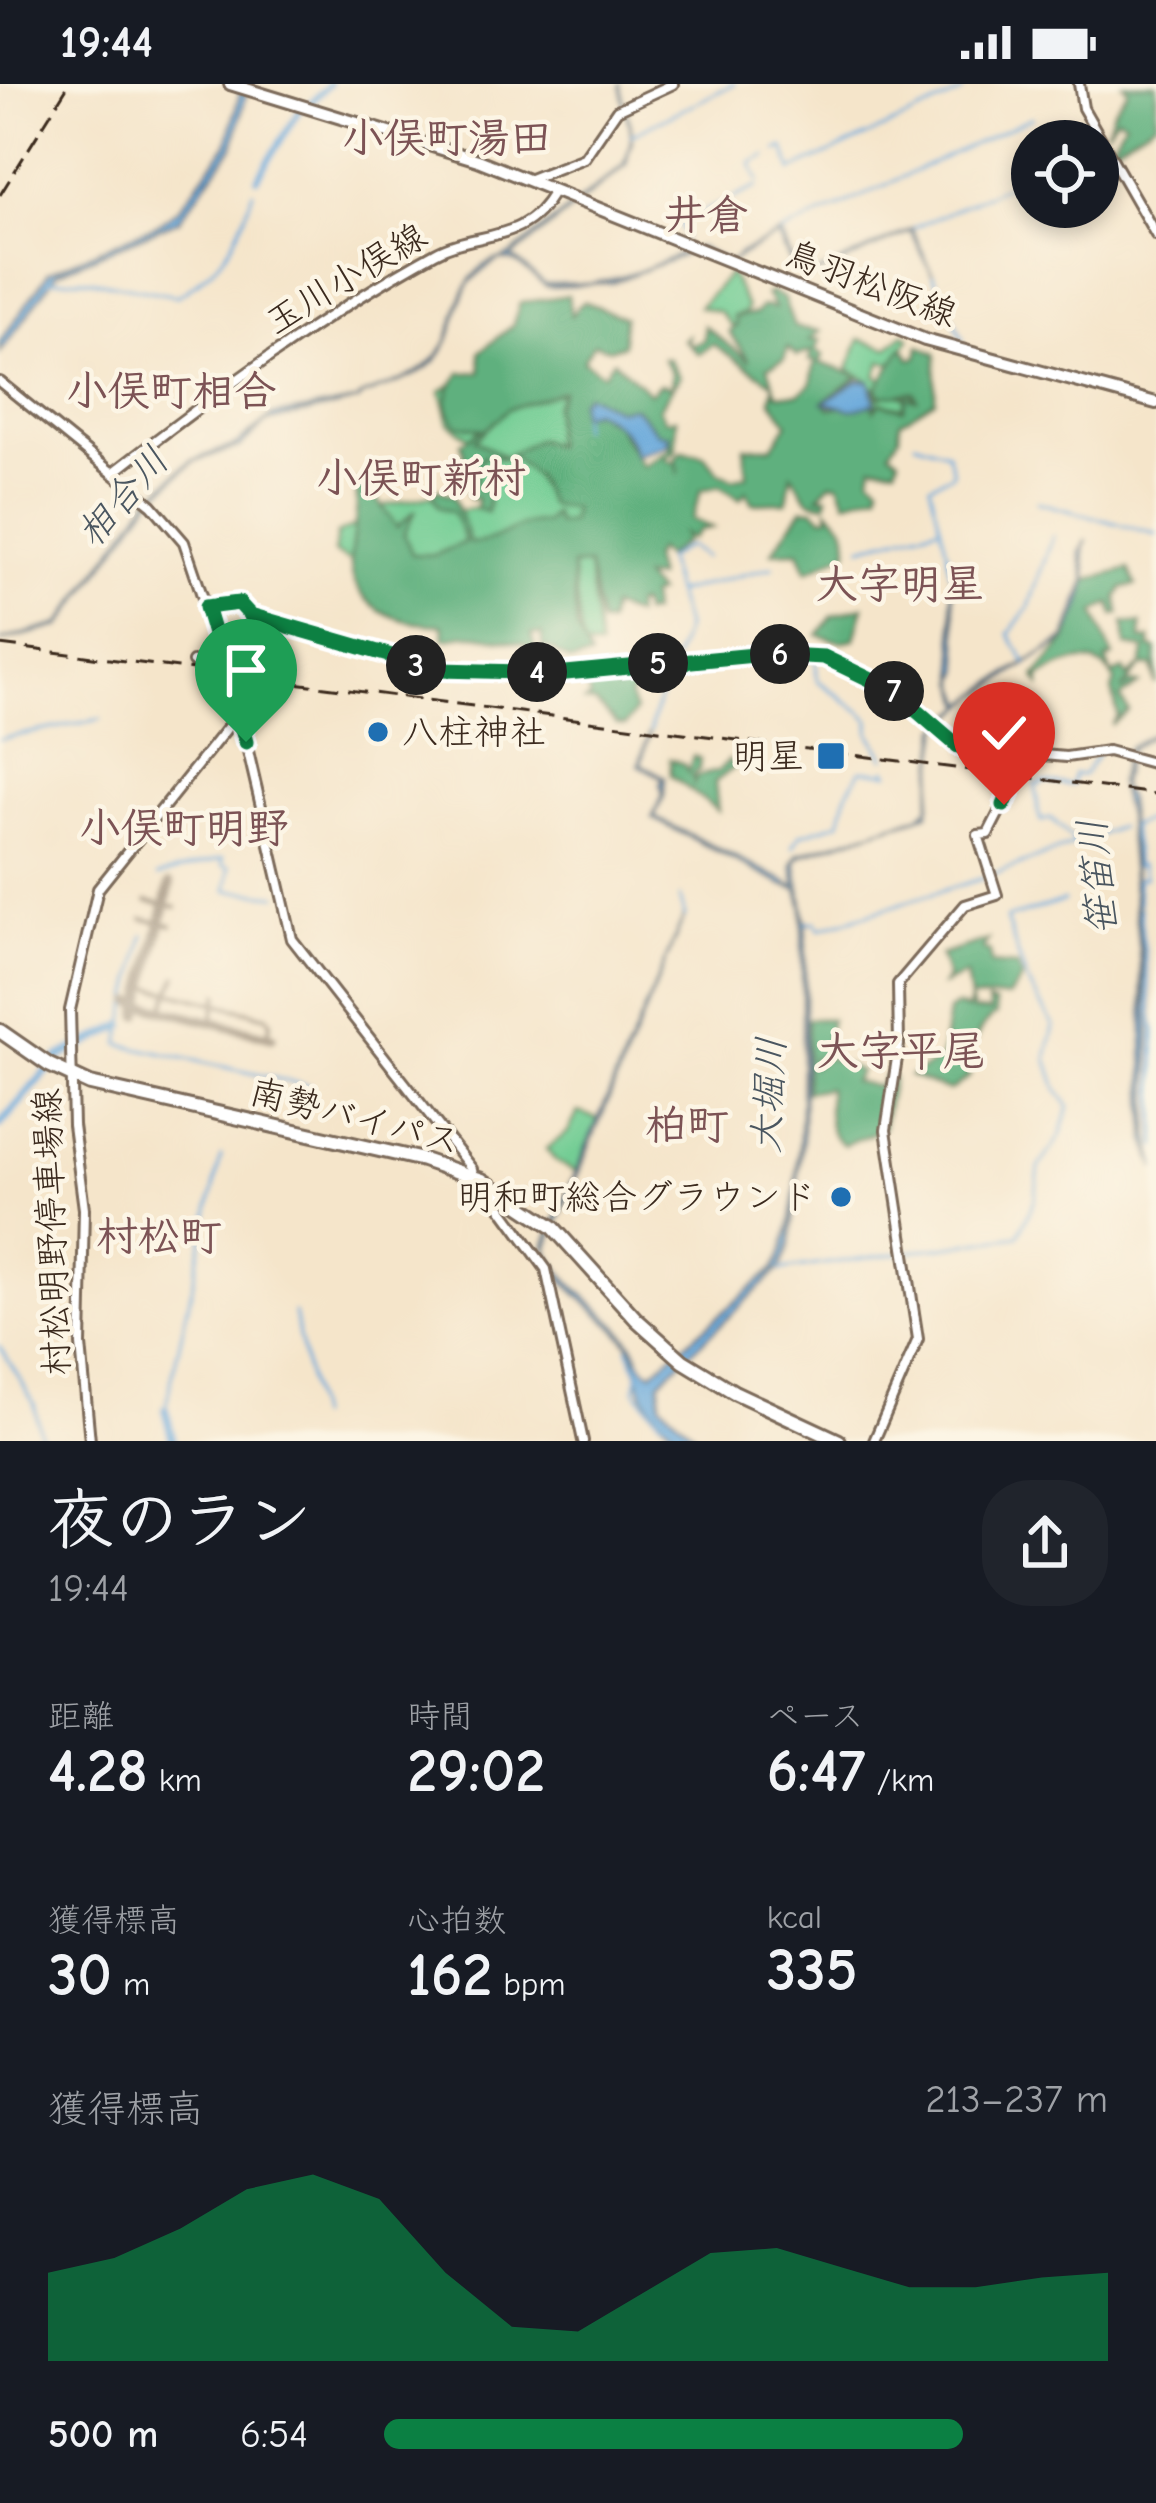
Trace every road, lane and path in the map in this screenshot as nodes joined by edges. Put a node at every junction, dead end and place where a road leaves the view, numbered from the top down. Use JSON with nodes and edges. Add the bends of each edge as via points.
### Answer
{"nodes":[{"id":1,"x":673,"y":84,"type":"edge"},
{"id":2,"x":1079,"y":84,"type":"edge"},
{"id":3,"x":239,"y":86,"type":"edge"},
{"id":4,"x":527,"y":180,"type":"junction"},
{"id":5,"x":554,"y":191,"type":"junction"},
{"id":6,"x":1156,"y":236,"type":"edge"},
{"id":7,"x":0,"y":382,"type":"edge"},
{"id":8,"x":1156,"y":404,"type":"edge"},
{"id":9,"x":116,"y":471,"type":"junction"},
{"id":10,"x":206,"y":607,"type":"junction"},
{"id":11,"x":193,"y":662,"type":"dead end"},
{"id":12,"x":227,"y":674,"type":"junction"},
{"id":13,"x":239,"y":713,"type":"junction"},
{"id":14,"x":1011,"y":755,"type":"junction"},
{"id":15,"x":1156,"y":764,"type":"edge"},
{"id":16,"x":0,"y":1033,"type":"edge"},
{"id":17,"x":74,"y":1079,"type":"junction"},
{"id":18,"x":473,"y":1178,"type":"junction"},
{"id":19,"x":90,"y":1441,"type":"edge"},
{"id":20,"x":583,"y":1441,"type":"edge"},
{"id":21,"x":836,"y":1441,"type":"edge"},
{"id":22,"x":874,"y":1441,"type":"edge"}],
"edges":[{"from":1,"to":4,"type":"main road","via":[[625,106],[586,156]]},
{"from":2,"to":6,"type":"main road","via":[[1083,108]]},
{"from":3,"to":4,"type":"main road","name":"鳥羽松阪線"},
{"from":4,"to":5,"type":"main road","name":"鳥羽松阪線"},
{"from":5,"to":8,"type":"main road","name":"鳥羽松阪線","via":[[925,340]]},
{"from":5,"to":9,"type":"main road","name":"玉川小俣線","via":[[526,221],[479,243],[445,248],[371,292]]},
{"from":7,"to":9,"type":"main road"},
{"from":9,"to":10,"type":"main road","via":[[184,543]]},
{"from":10,"to":12,"type":"main road"},
{"from":10,"to":14,"type":"main road","via":[[239,603],[250,615],[440,670],[566,673],[820,656],[894,691],[962,748]]},
{"from":11,"to":12,"type":"main road"},
{"from":12,"to":13,"type":"main road"},
{"from":13,"to":17,"type":"main road","name":"村松明野停車場線","via":[[98,889],[70,1010]]},
{"from":13,"to":18,"type":"main road","via":[[292,939]]},
{"from":14,"to":15,"type":"main road","via":[[1126,754]]},
{"from":14,"to":22,"type":"main road","via":[[1010,792],[988,834],[978,835],[997,895],[966,904],[898,984],[899,1045],[886,1128],[918,1343]]},
{"from":16,"to":17,"type":"highway","name":"南勢バイパス"},
{"from":17,"to":18,"type":"highway","name":"南勢バイパス"},
{"from":17,"to":19,"type":"main road","name":"村松明野停車場線"},
{"from":18,"to":20,"type":"main road","via":[[545,1267]]},
{"from":18,"to":21,"type":"highway","name":"南勢バイパス","via":[[554,1230],[676,1357]]}]}
